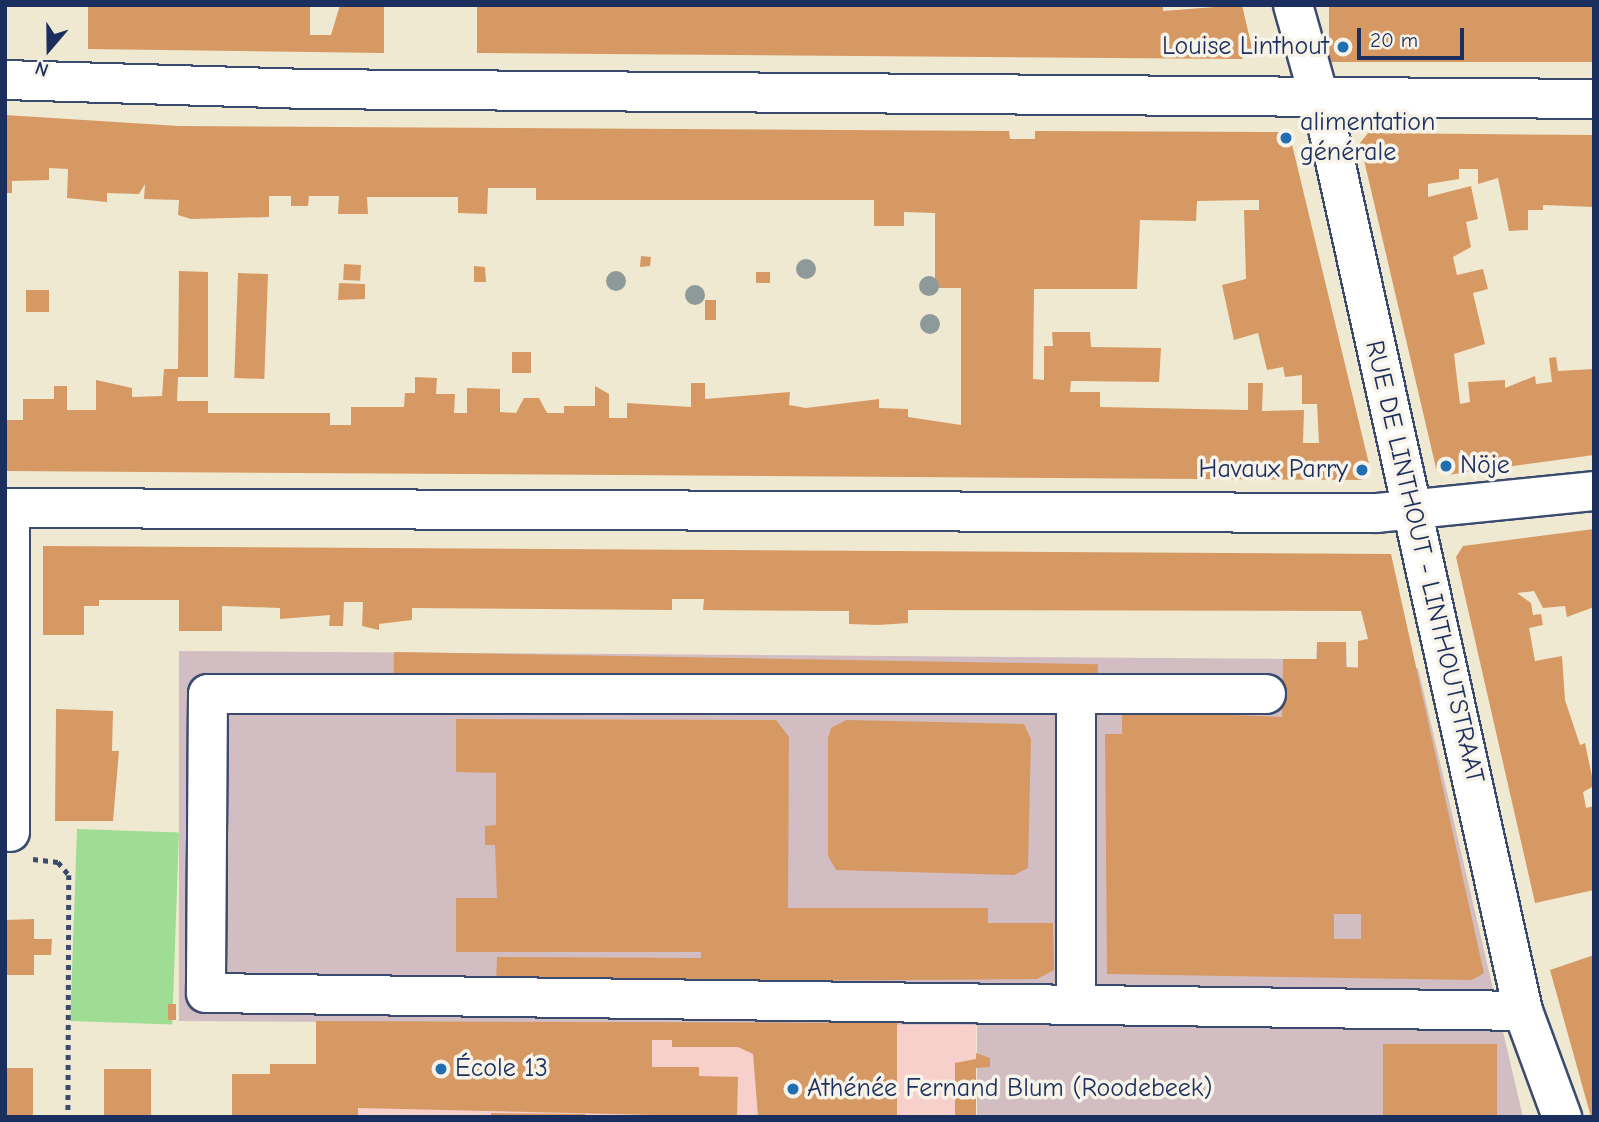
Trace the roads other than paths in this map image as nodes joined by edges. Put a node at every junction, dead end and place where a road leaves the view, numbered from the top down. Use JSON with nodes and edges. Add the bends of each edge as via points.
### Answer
{"nodes":[{"id":1,"x":1293,"y":5,"type":"edge"},
{"id":2,"x":5,"y":80,"type":"edge"},
{"id":3,"x":1317,"y":96,"type":"junction"},
{"id":4,"x":1594,"y":99,"type":"edge"},
{"id":5,"x":1594,"y":491,"type":"edge"},
{"id":6,"x":8,"y":508,"type":"edge"},
{"id":7,"x":1413,"y":512,"type":"junction"},
{"id":8,"x":1266,"y":694,"type":"dead end"},
{"id":9,"x":1076,"y":696,"type":"junction"},
{"id":10,"x":18,"y":845,"type":"road end"},
{"id":11,"x":1076,"y":1000,"type":"junction"},
{"id":12,"x":1523,"y":1011,"type":"junction"},
{"id":13,"x":1562,"y":1117,"type":"edge"}],
"edges":[{"from":1,"to":3,"type":"street","name":"RUE DE LINTHOUT - LINTHOUTSTRAAT"},
{"from":2,"to":3,"type":"street","via":[[300,89]]},
{"from":3,"to":4,"type":"street"},
{"from":3,"to":7,"type":"street","name":"RUE DE LINTHOUT - LINTHOUTSTRAAT"},
{"from":5,"to":7,"type":"street"},
{"from":6,"to":7,"type":"street"},
{"from":6,"to":10,"type":"street"},
{"from":7,"to":12,"type":"street","name":"RUE DE LINTHOUT - LINTHOUTSTRAAT"},
{"from":8,"to":9,"type":"street"},
{"from":9,"to":11,"type":"street"},
{"from":9,"to":11,"type":"street","via":[[208,694],[206,993]]},
{"from":11,"to":12,"type":"street"},
{"from":12,"to":13,"type":"street","name":"RUE DE LINTHOUT - LINTHOUTSTRAAT"}]}
